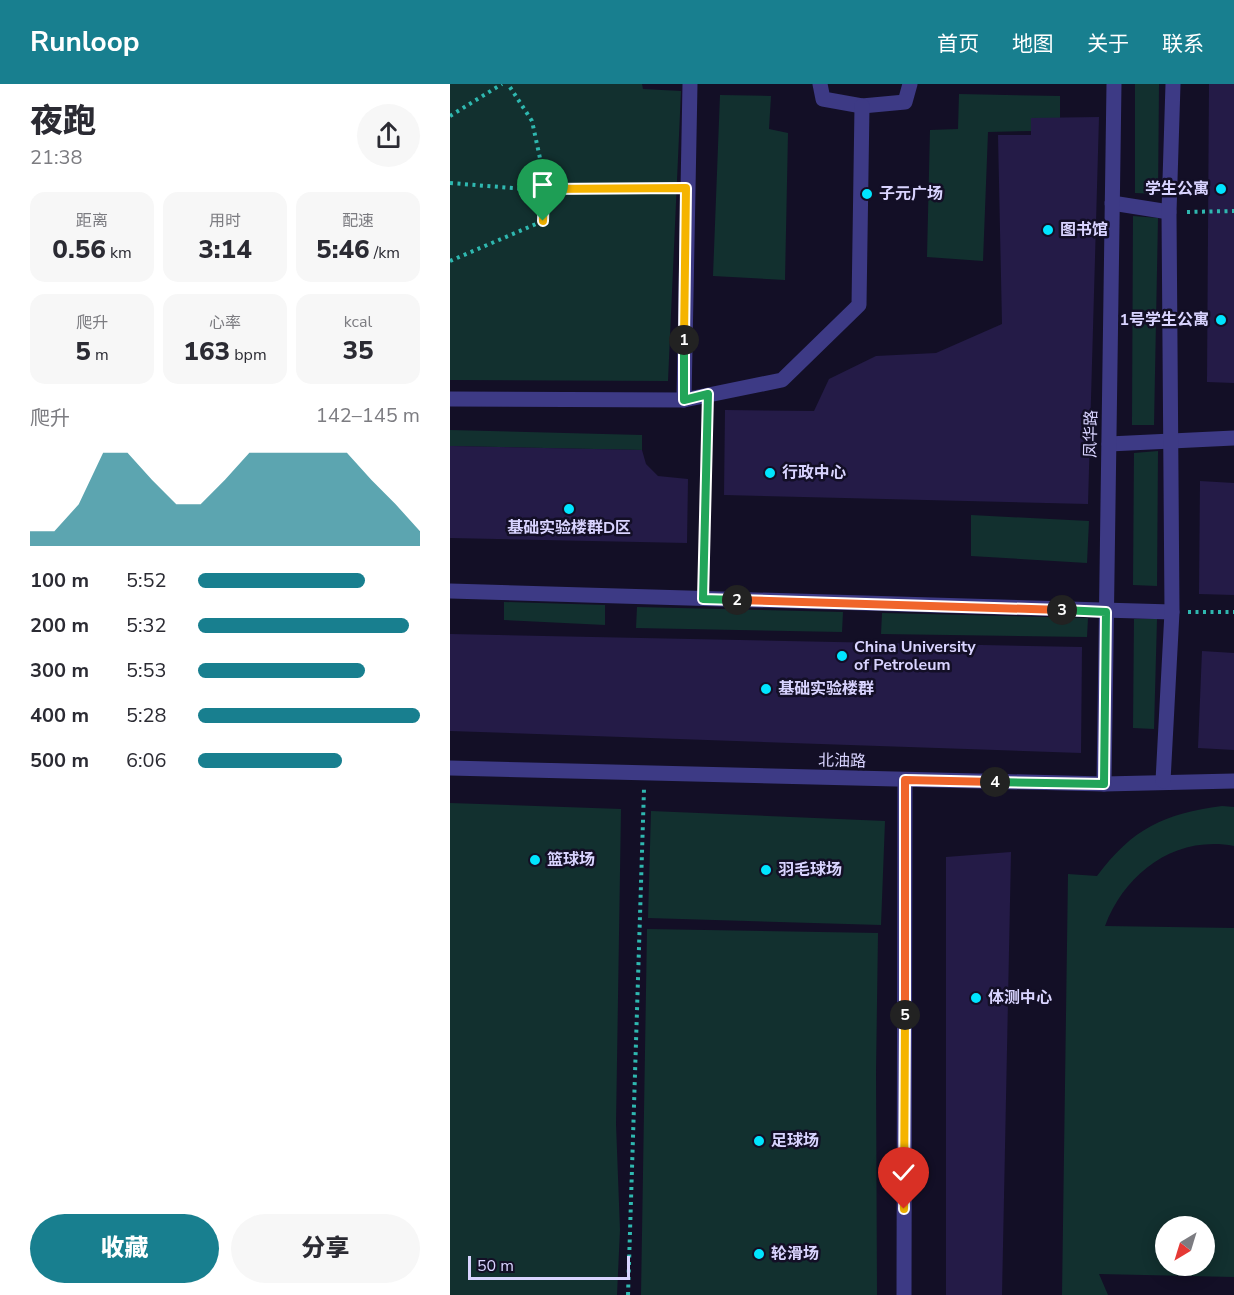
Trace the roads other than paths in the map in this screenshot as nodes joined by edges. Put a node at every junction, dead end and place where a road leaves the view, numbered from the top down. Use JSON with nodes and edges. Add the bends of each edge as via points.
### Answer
{"nodes":[{"id":1,"x":690,"y":84,"type":"edge"},
{"id":2,"x":820,"y":84,"type":"edge"},
{"id":3,"x":910,"y":84,"type":"edge"},
{"id":4,"x":1114,"y":84,"type":"edge"},
{"id":5,"x":1173,"y":84,"type":"edge"},
{"id":6,"x":862,"y":106,"type":"junction"},
{"id":7,"x":1112,"y":203,"type":"junction"},
{"id":8,"x":1169,"y":212,"type":"junction"},
{"id":9,"x":450,"y":399,"type":"edge"},
{"id":10,"x":684,"y":400,"type":"junction"},
{"id":11,"x":1234,"y":438,"type":"edge"},
{"id":12,"x":1171,"y":441,"type":"junction"},
{"id":13,"x":1108,"y":444,"type":"junction"},
{"id":14,"x":450,"y":591,"type":"edge"},
{"id":15,"x":1106,"y":612,"type":"junction"},
{"id":16,"x":1172,"y":612,"type":"junction"},
{"id":17,"x":450,"y":768,"type":"edge"},
{"id":18,"x":905,"y":780,"type":"junction"},
{"id":19,"x":1163,"y":781,"type":"junction"},
{"id":20,"x":1234,"y":781,"type":"edge"},
{"id":21,"x":1104,"y":784,"type":"junction"},
{"id":22,"x":904,"y":1295,"type":"edge"}],
"edges":[{"from":1,"to":10,"type":"street"},
{"from":2,"to":6,"type":"street","via":[[823,99]]},
{"from":3,"to":6,"type":"street","via":[[905,102]]},
{"from":4,"to":7,"type":"street","name":"凤华路"},
{"from":5,"to":8,"type":"street"},
{"from":6,"to":10,"type":"street","via":[[859,305],[782,380]]},
{"from":7,"to":8,"type":"street"},
{"from":7,"to":13,"type":"street","name":"凤华路"},
{"from":8,"to":12,"type":"street"},
{"from":9,"to":10,"type":"street"},
{"from":11,"to":12,"type":"street"},
{"from":12,"to":13,"type":"street"},
{"from":12,"to":16,"type":"street"},
{"from":13,"to":15,"type":"street","name":"凤华路"},
{"from":14,"to":15,"type":"street"},
{"from":15,"to":16,"type":"street"},
{"from":15,"to":21,"type":"street","name":"凤华路"},
{"from":16,"to":19,"type":"street"},
{"from":17,"to":18,"type":"street","name":"北油路"},
{"from":18,"to":21,"type":"street","name":"北油路"},
{"from":18,"to":22,"type":"street"},
{"from":19,"to":20,"type":"street","name":"北油路"},
{"from":19,"to":21,"type":"street","name":"北油路"}]}
